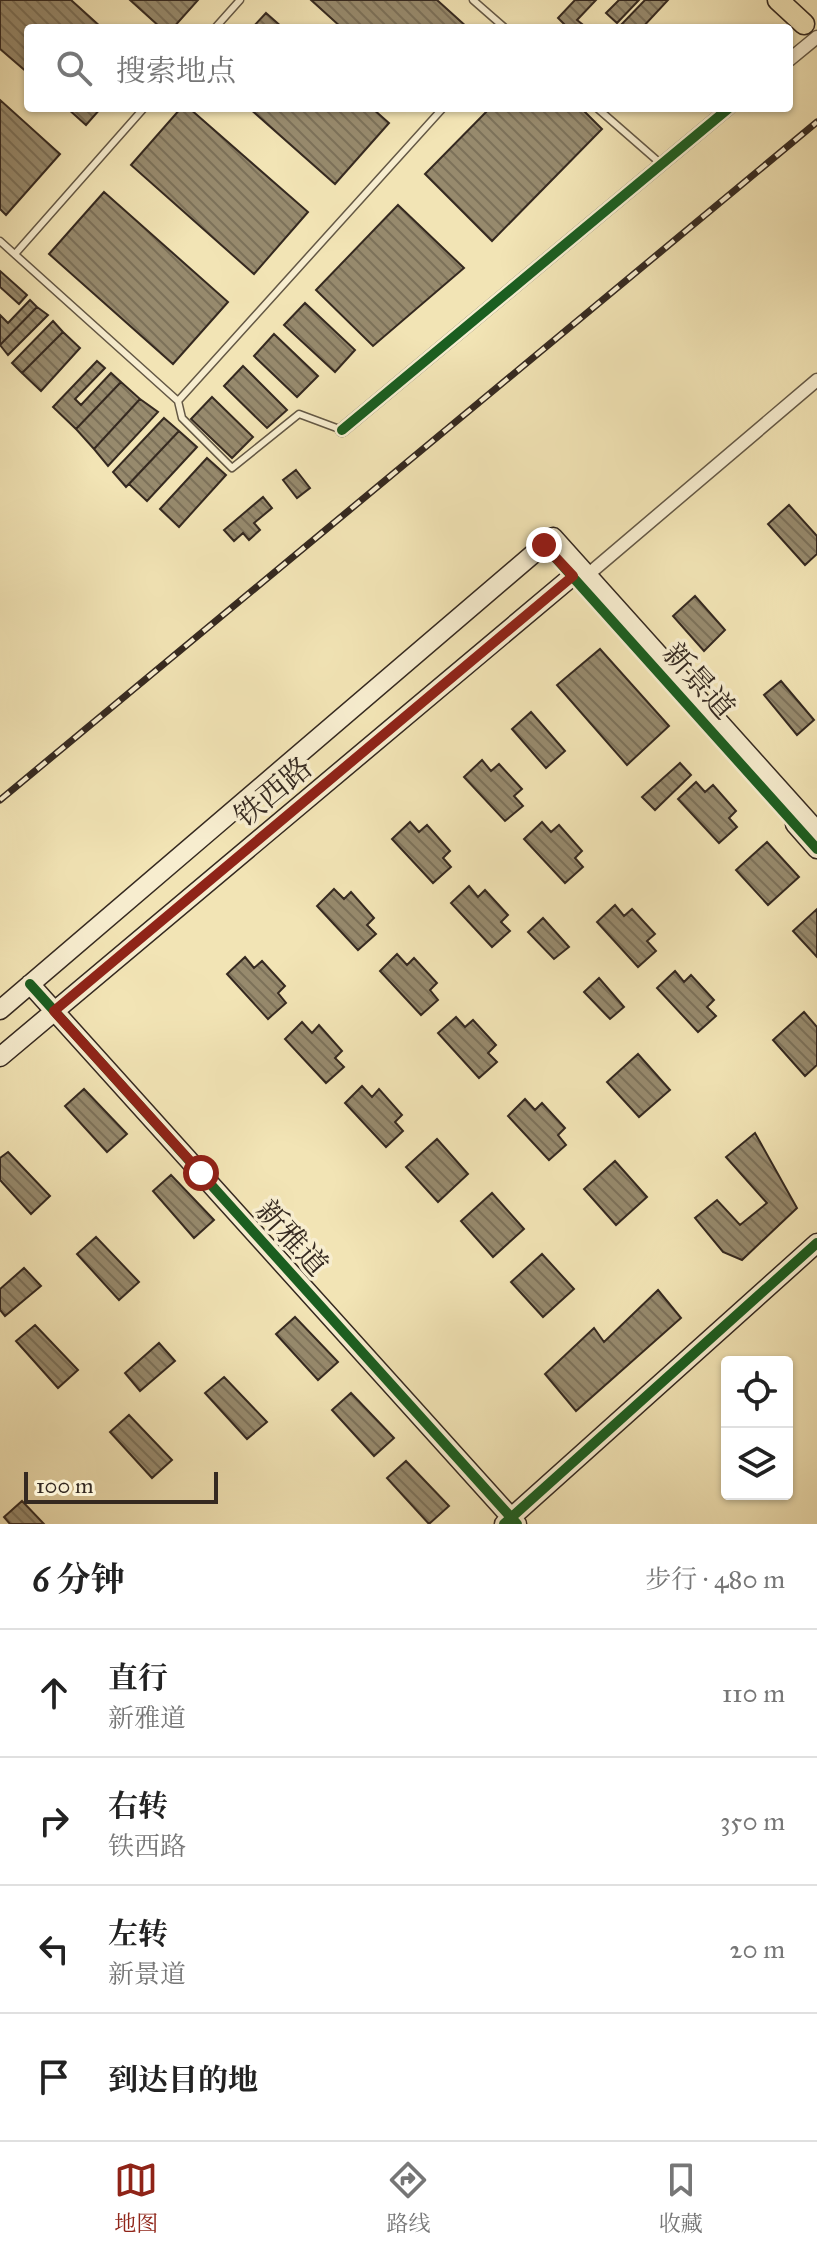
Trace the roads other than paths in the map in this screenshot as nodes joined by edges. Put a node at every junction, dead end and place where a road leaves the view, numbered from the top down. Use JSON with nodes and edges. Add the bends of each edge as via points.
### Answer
{"nodes":[{"id":1,"x":240,"y":0,"type":"edge"},
{"id":2,"x":473,"y":0,"type":"edge"},
{"id":3,"x":778,"y":0,"type":"edge"},
{"id":4,"x":219,"y":24,"type":"edge"},
{"id":5,"x":500,"y":24,"type":"edge"},
{"id":6,"x":811,"y":30,"type":"edge"},
{"id":7,"x":793,"y":55,"type":"edge"},
{"id":8,"x":140,"y":112,"type":"edge"},
{"id":9,"x":439,"y":112,"type":"edge"},
{"id":10,"x":602,"y":112,"type":"edge"},
{"id":11,"x":724,"y":112,"type":"edge"},
{"id":12,"x":660,"y":163,"type":"junction"},
{"id":13,"x":0,"y":241,"type":"edge"},
{"id":14,"x":15,"y":254,"type":"junction"},
{"id":15,"x":817,"y":380,"type":"edge"},
{"id":16,"x":178,"y":401,"type":"junction"},
{"id":17,"x":342,"y":430,"type":"joint"},
{"id":18,"x":549,"y":541,"type":"joint"},
{"id":19,"x":580,"y":576,"type":"junction"},
{"id":20,"x":817,"y":831,"type":"edge"},
{"id":21,"x":817,"y":849,"type":"edge"},
{"id":22,"x":27,"y":987,"type":"junction"},
{"id":23,"x":0,"y":1010,"type":"edge"},
{"id":24,"x":51,"y":1014,"type":"junction"},
{"id":25,"x":0,"y":1057,"type":"edge"},
{"id":26,"x":817,"y":1243,"type":"edge"},
{"id":27,"x":508,"y":1523,"type":"edge"}],
"edges":[{"from":1,"to":4,"type":"lane"},
{"from":2,"to":5,"type":"lane"},
{"from":3,"to":6,"type":"main road"},
{"from":6,"to":7,"type":"street"},
{"from":8,"to":14,"type":"lane"},
{"from":9,"to":16,"type":"lane"},
{"from":10,"to":12,"type":"lane"},
{"from":11,"to":12,"type":"street"},
{"from":12,"to":17,"type":"street"},
{"from":13,"to":14,"type":"lane"},
{"from":14,"to":16,"type":"lane"},
{"from":15,"to":19,"type":"street"},
{"from":16,"to":17,"type":"lane","via":[[182,418],[232,468],[299,414]]},
{"from":18,"to":19,"type":"street","name":"新景道"},
{"from":18,"to":22,"type":"street","name":"铁西路"},
{"from":19,"to":20,"type":"street","name":"新景道"},
{"from":19,"to":21,"type":"street","name":"新景道"},
{"from":19,"to":24,"type":"street","name":"铁西路"},
{"from":22,"to":23,"type":"street","name":"铁西路"},
{"from":22,"to":24,"type":"street","name":"新雅道"},
{"from":24,"to":25,"type":"street","name":"铁西路"},
{"from":24,"to":27,"type":"street","name":"新雅道"},
{"from":26,"to":27,"type":"street"}]}
